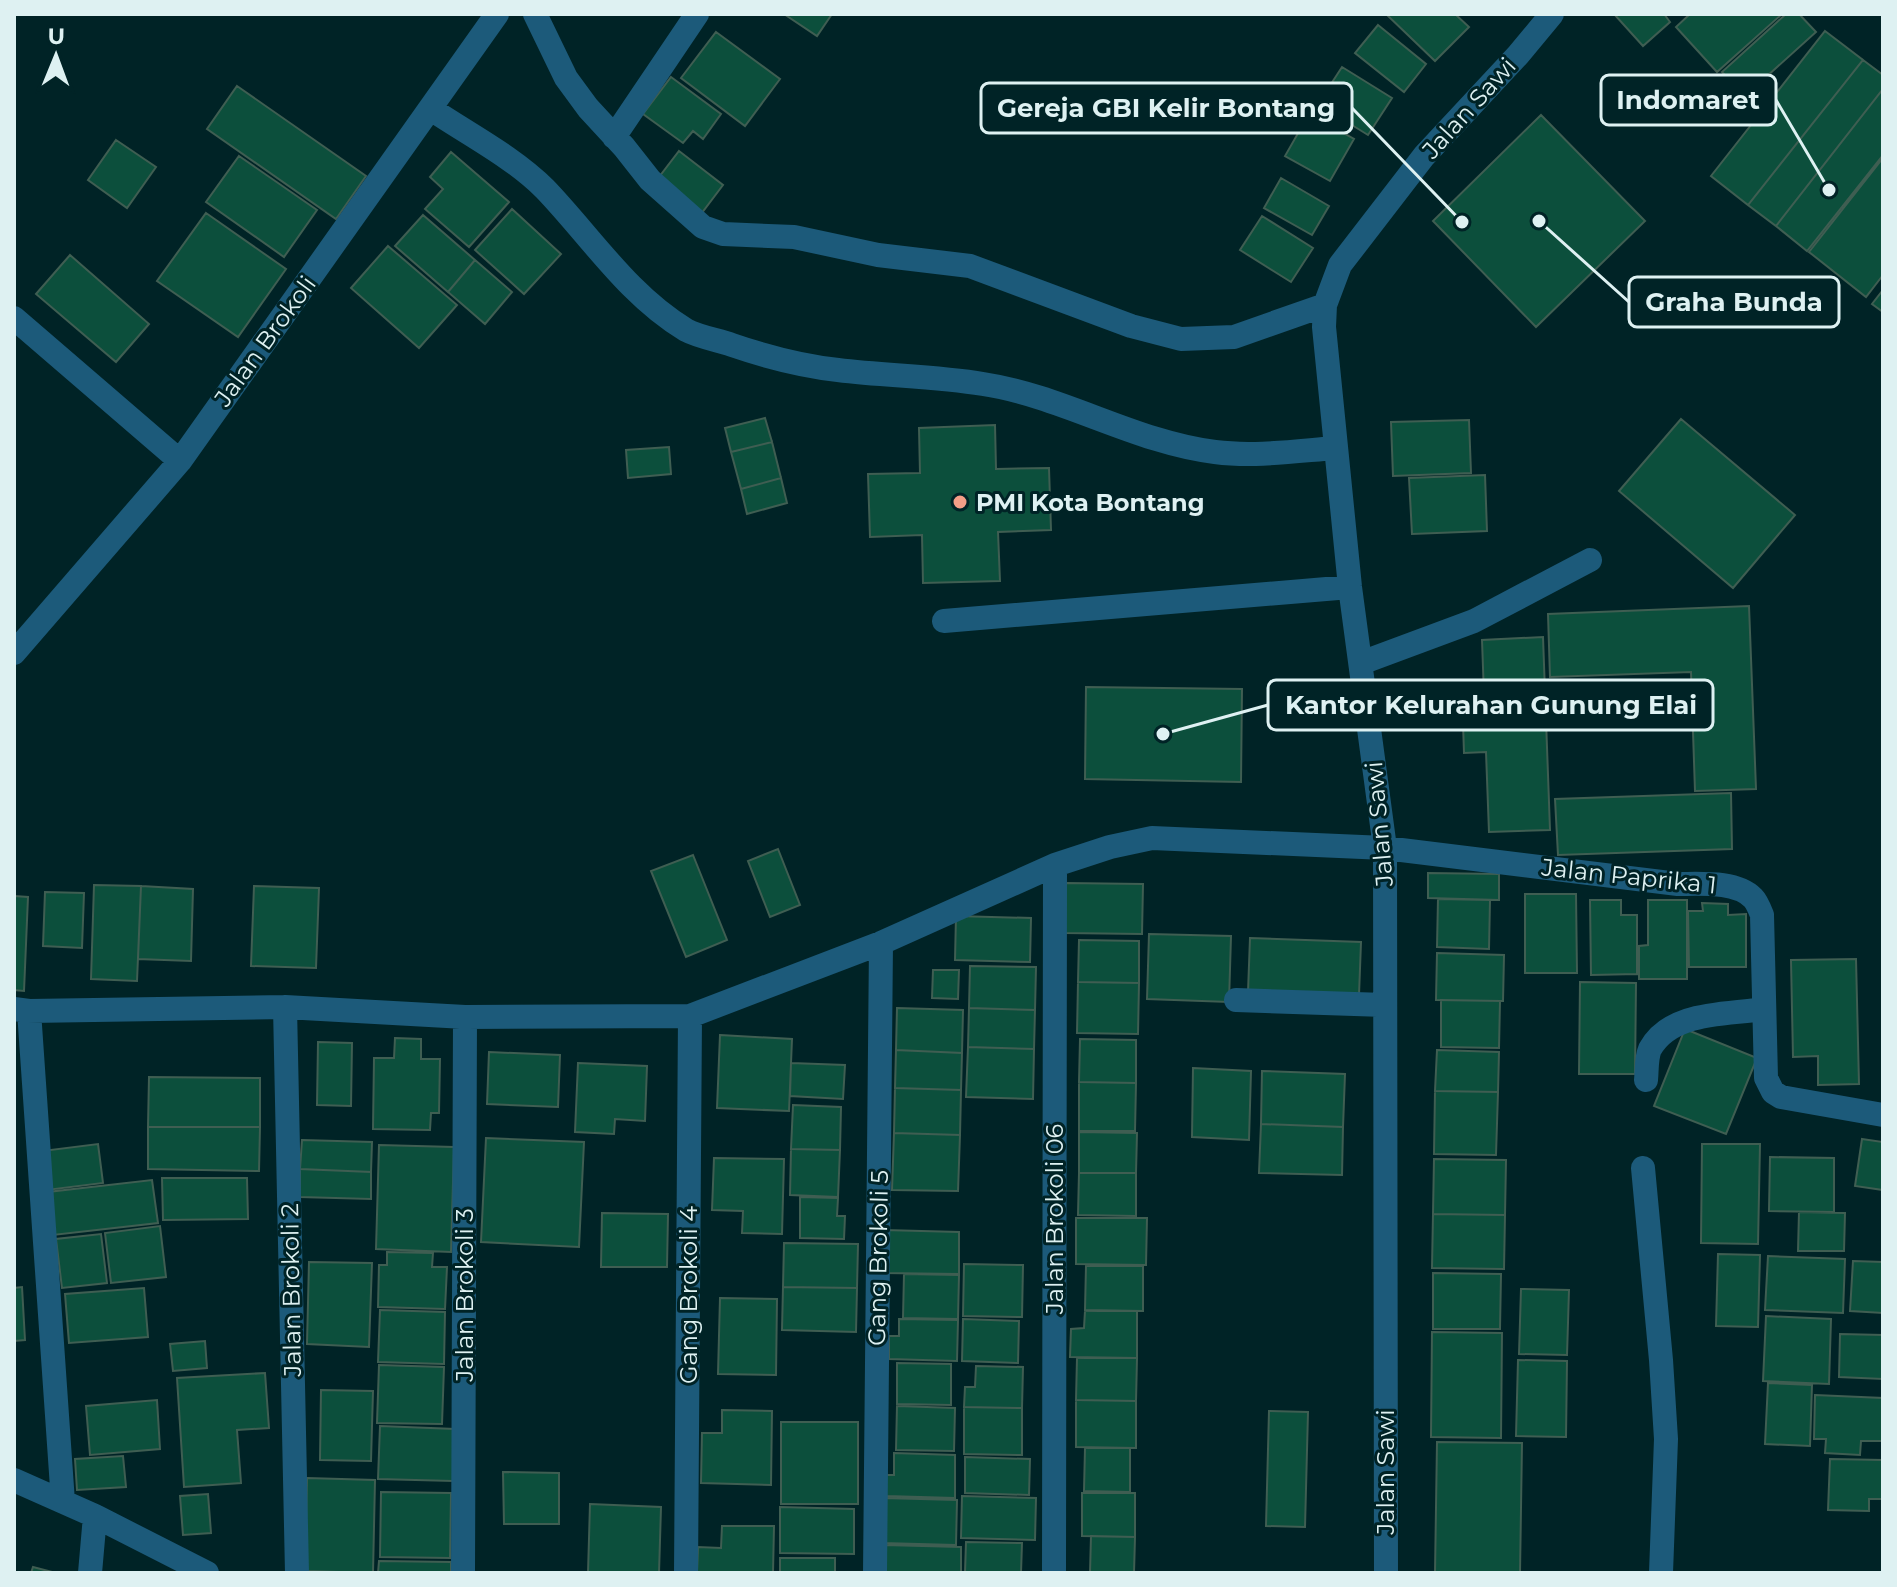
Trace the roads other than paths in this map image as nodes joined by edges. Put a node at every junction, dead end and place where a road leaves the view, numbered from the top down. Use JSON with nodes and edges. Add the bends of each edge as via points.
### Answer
{"nodes":[{"id":1,"x":535,"y":14,"type":"edge"},
{"id":2,"x":697,"y":14,"type":"edge"},
{"id":3,"x":1552,"y":14,"type":"edge"},
{"id":4,"x":493,"y":20,"type":"edge"},
{"id":5,"x":431,"y":109,"type":"junction"},
{"id":6,"x":614,"y":137,"type":"junction"},
{"id":7,"x":1325,"y":316,"type":"junction"},
{"id":8,"x":14,"y":318,"type":"edge"},
{"id":9,"x":1336,"y":448,"type":"junction"},
{"id":10,"x":180,"y":461,"type":"junction"},
{"id":11,"x":1590,"y":560,"type":"dead end"},
{"id":12,"x":1350,"y":587,"type":"junction"},
{"id":13,"x":944,"y":621,"type":"dead end"},
{"id":14,"x":14,"y":653,"type":"edge"},
{"id":15,"x":1361,"y":663,"type":"junction"},
{"id":16,"x":1385,"y":848,"type":"junction"},
{"id":17,"x":1055,"y":865,"type":"junction"},
{"id":18,"x":881,"y":943,"type":"junction"},
{"id":19,"x":1236,"y":1000,"type":"dead end"},
{"id":20,"x":1385,"y":1005,"type":"junction"},
{"id":21,"x":285,"y":1007,"type":"junction"},
{"id":22,"x":1763,"y":1009,"type":"junction"},
{"id":23,"x":21,"y":1010,"type":"edge"},
{"id":24,"x":690,"y":1016,"type":"junction"},
{"id":25,"x":465,"y":1017,"type":"junction"},
{"id":26,"x":1646,"y":1080,"type":"dead end"},
{"id":27,"x":1883,"y":1115,"type":"edge"},
{"id":28,"x":1643,"y":1168,"type":"dead end"},
{"id":29,"x":14,"y":1480,"type":"edge"},
{"id":30,"x":63,"y":1502,"type":"junction"},
{"id":31,"x":95,"y":1516,"type":"junction"},
{"id":32,"x":90,"y":1573,"type":"edge"},
{"id":33,"x":207,"y":1573,"type":"edge"},
{"id":34,"x":297,"y":1573,"type":"edge"},
{"id":35,"x":463,"y":1573,"type":"edge"},
{"id":36,"x":686,"y":1573,"type":"edge"},
{"id":37,"x":875,"y":1573,"type":"edge"},
{"id":38,"x":1054,"y":1573,"type":"edge"},
{"id":39,"x":1386,"y":1573,"type":"edge"},
{"id":40,"x":1661,"y":1573,"type":"edge"}],
"edges":[{"from":1,"to":6,"type":"street","via":[[566,78]]},
{"from":2,"to":6,"type":"street"},
{"from":3,"to":7,"type":"street","name":"Jalan Sawi","via":[[1424,156],[1340,265]]},
{"from":4,"to":5,"type":"street","name":"Jalan Brokoli"},
{"from":5,"to":9,"type":"street","via":[[525,172],[627,283],[687,330],[770,358],[1026,393],[1139,433],[1214,452]]},
{"from":5,"to":10,"type":"street","name":"Jalan Brokoli"},
{"from":6,"to":7,"type":"street","via":[[650,180],[703,227],[723,234],[794,237],[878,255],[970,266],[1131,326],[1181,339],[1234,337]]},
{"from":7,"to":9,"type":"street","name":"Jalan Sawi"},
{"from":8,"to":10,"type":"street"},
{"from":9,"to":12,"type":"street","name":"Jalan Sawi"},
{"from":10,"to":14,"type":"street","name":"Jalan Brokoli"},
{"from":11,"to":15,"type":"street","via":[[1474,621]]},
{"from":12,"to":13,"type":"street"},
{"from":12,"to":15,"type":"street","name":"Jalan Sawi"},
{"from":15,"to":16,"type":"street","name":"Jalan Sawi"},
{"from":16,"to":17,"type":"street","name":"Jalan Paprika 1","via":[[1152,838]]},
{"from":16,"to":20,"type":"street","name":"Jalan Sawi"},
{"from":16,"to":22,"type":"street","name":"Jalan Paprika 1","via":[[1733,888],[1753,898],[1762,915]]},
{"from":17,"to":18,"type":"street","name":"Jalan Paprika 1"},
{"from":17,"to":38,"type":"street","name":"Jalan Brokoli 06"},
{"from":18,"to":24,"type":"street","name":"Jalan Paprika 1"},
{"from":18,"to":37,"type":"street","name":"Gang Brokoli 5"},
{"from":19,"to":20,"type":"street"},
{"from":20,"to":39,"type":"street","name":"Jalan Sawi"},
{"from":21,"to":23,"type":"street"},
{"from":21,"to":25,"type":"street"},
{"from":21,"to":34,"type":"street","name":"Jalan Brokoli 2"},
{"from":22,"to":26,"type":"street","via":[[1679,1021],[1649,1052]]},
{"from":22,"to":27,"type":"street","name":"Jalan Paprika 1","via":[[1766,1078],[1773,1092]]},
{"from":23,"to":30,"type":"street"},
{"from":24,"to":25,"type":"street"},
{"from":24,"to":36,"type":"street","name":"Gang Brokoli 4"},
{"from":25,"to":35,"type":"street","name":"Jalan Brokoli 3"},
{"from":28,"to":40,"type":"street","via":[[1666,1439]]},
{"from":29,"to":30,"type":"street"},
{"from":30,"to":31,"type":"street"},
{"from":31,"to":32,"type":"street"},
{"from":31,"to":33,"type":"street"}]}
